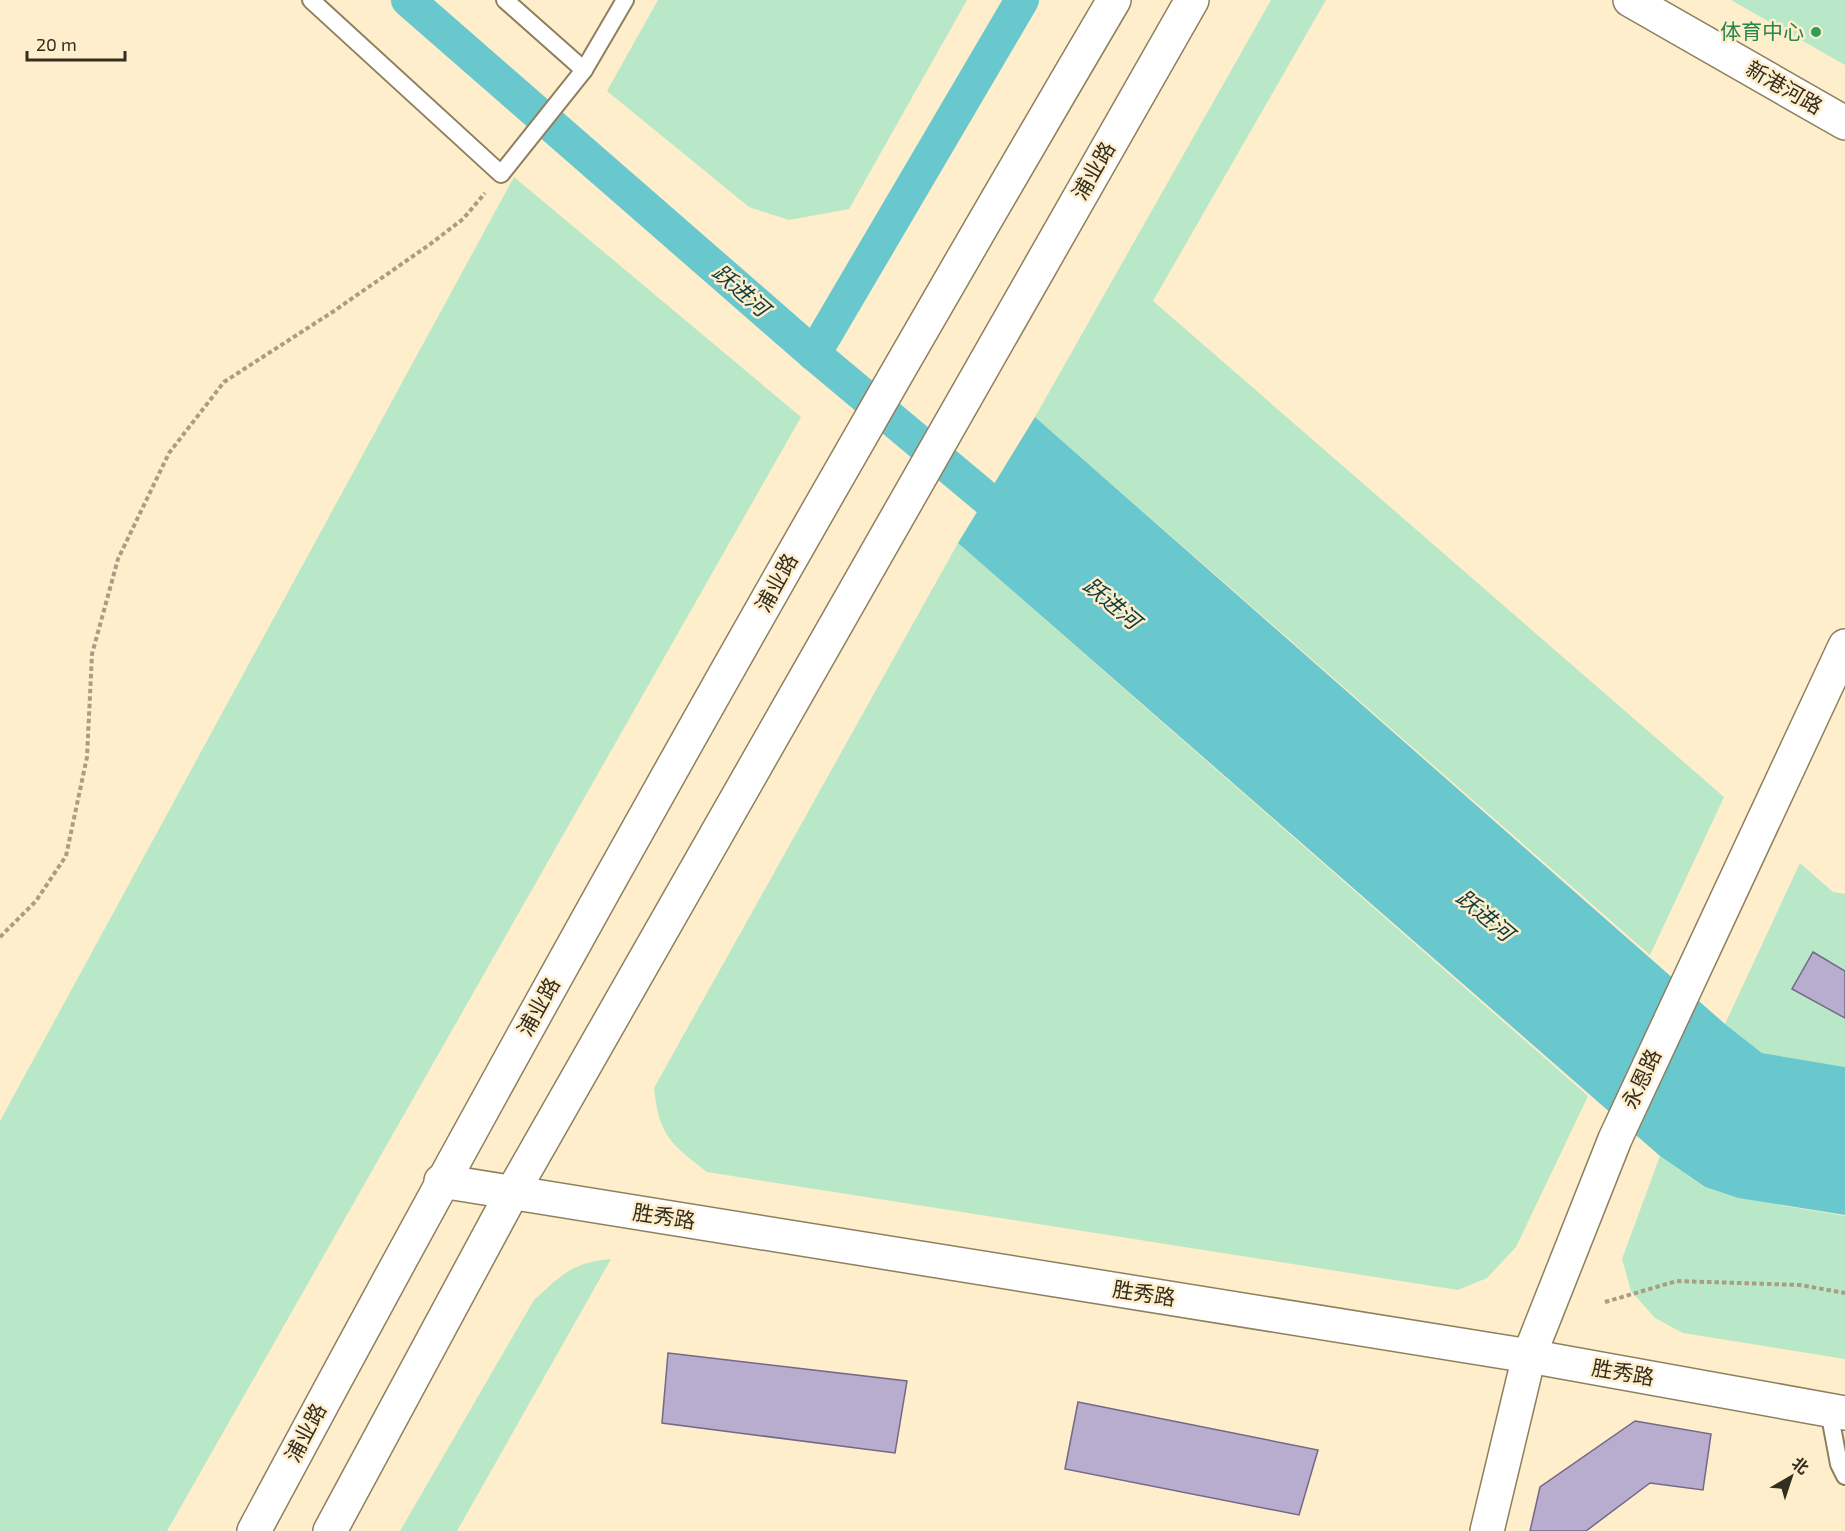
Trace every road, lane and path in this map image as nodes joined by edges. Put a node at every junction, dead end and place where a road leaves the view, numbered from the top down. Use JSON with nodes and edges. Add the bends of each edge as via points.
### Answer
{"nodes":[{"id":1,"x":311,"y":0,"type":"edge"},
{"id":2,"x":505,"y":0,"type":"edge"},
{"id":3,"x":625,"y":0,"type":"edge"},
{"id":4,"x":1114,"y":0,"type":"edge"},
{"id":5,"x":1192,"y":0,"type":"edge"},
{"id":6,"x":1630,"y":0,"type":"edge"},
{"id":7,"x":584,"y":70,"type":"junction"},
{"id":8,"x":1845,"y":123,"type":"edge"},
{"id":9,"x":505,"y":168,"type":"junction"},
{"id":10,"x":1845,"y":646,"type":"edge"},
{"id":11,"x":0,"y":937,"type":"edge"},
{"id":12,"x":441,"y":1181,"type":"junction"},
{"id":13,"x":512,"y":1193,"type":"junction"},
{"id":14,"x":1845,"y":1293,"type":"edge"},
{"id":15,"x":1605,"y":1302,"type":"dead end"},
{"id":16,"x":1529,"y":1356,"type":"junction"},
{"id":17,"x":1837,"y":1412,"type":"edge"},
{"id":18,"x":1845,"y":1476,"type":"edge"},
{"id":19,"x":254,"y":1531,"type":"edge"},
{"id":20,"x":330,"y":1531,"type":"edge"},
{"id":21,"x":1487,"y":1531,"type":"edge"}],
"edges":[{"from":1,"to":9,"type":"lane"},
{"from":2,"to":7,"type":"lane"},
{"from":3,"to":7,"type":"lane"},
{"from":4,"to":12,"type":"street","name":"浦业路","via":[[938,300]]},
{"from":5,"to":13,"type":"street","name":"浦业路"},
{"from":6,"to":8,"type":"street","name":"新港河路"},
{"from":7,"to":9,"type":"lane"},
{"from":9,"to":11,"type":"path","via":[[463,219],[334,311],[224,382],[169,453],[118,559],[92,654],[87,757],[66,856],[36,901]]},
{"from":10,"to":16,"type":"street","name":"永恩路","via":[[1614,1139]]},
{"from":12,"to":13,"type":"street","name":"胜秀路"},
{"from":12,"to":19,"type":"street","name":"浦业路"},
{"from":13,"to":16,"type":"street","name":"胜秀路"},
{"from":13,"to":20,"type":"street"},
{"from":14,"to":15,"type":"path","via":[[1800,1285],[1677,1281]]},
{"from":16,"to":17,"type":"street","name":"胜秀路"},
{"from":16,"to":21,"type":"street","name":"永恩路"},
{"from":17,"to":18,"type":"lane","via":[[1839,1464]]}]}
